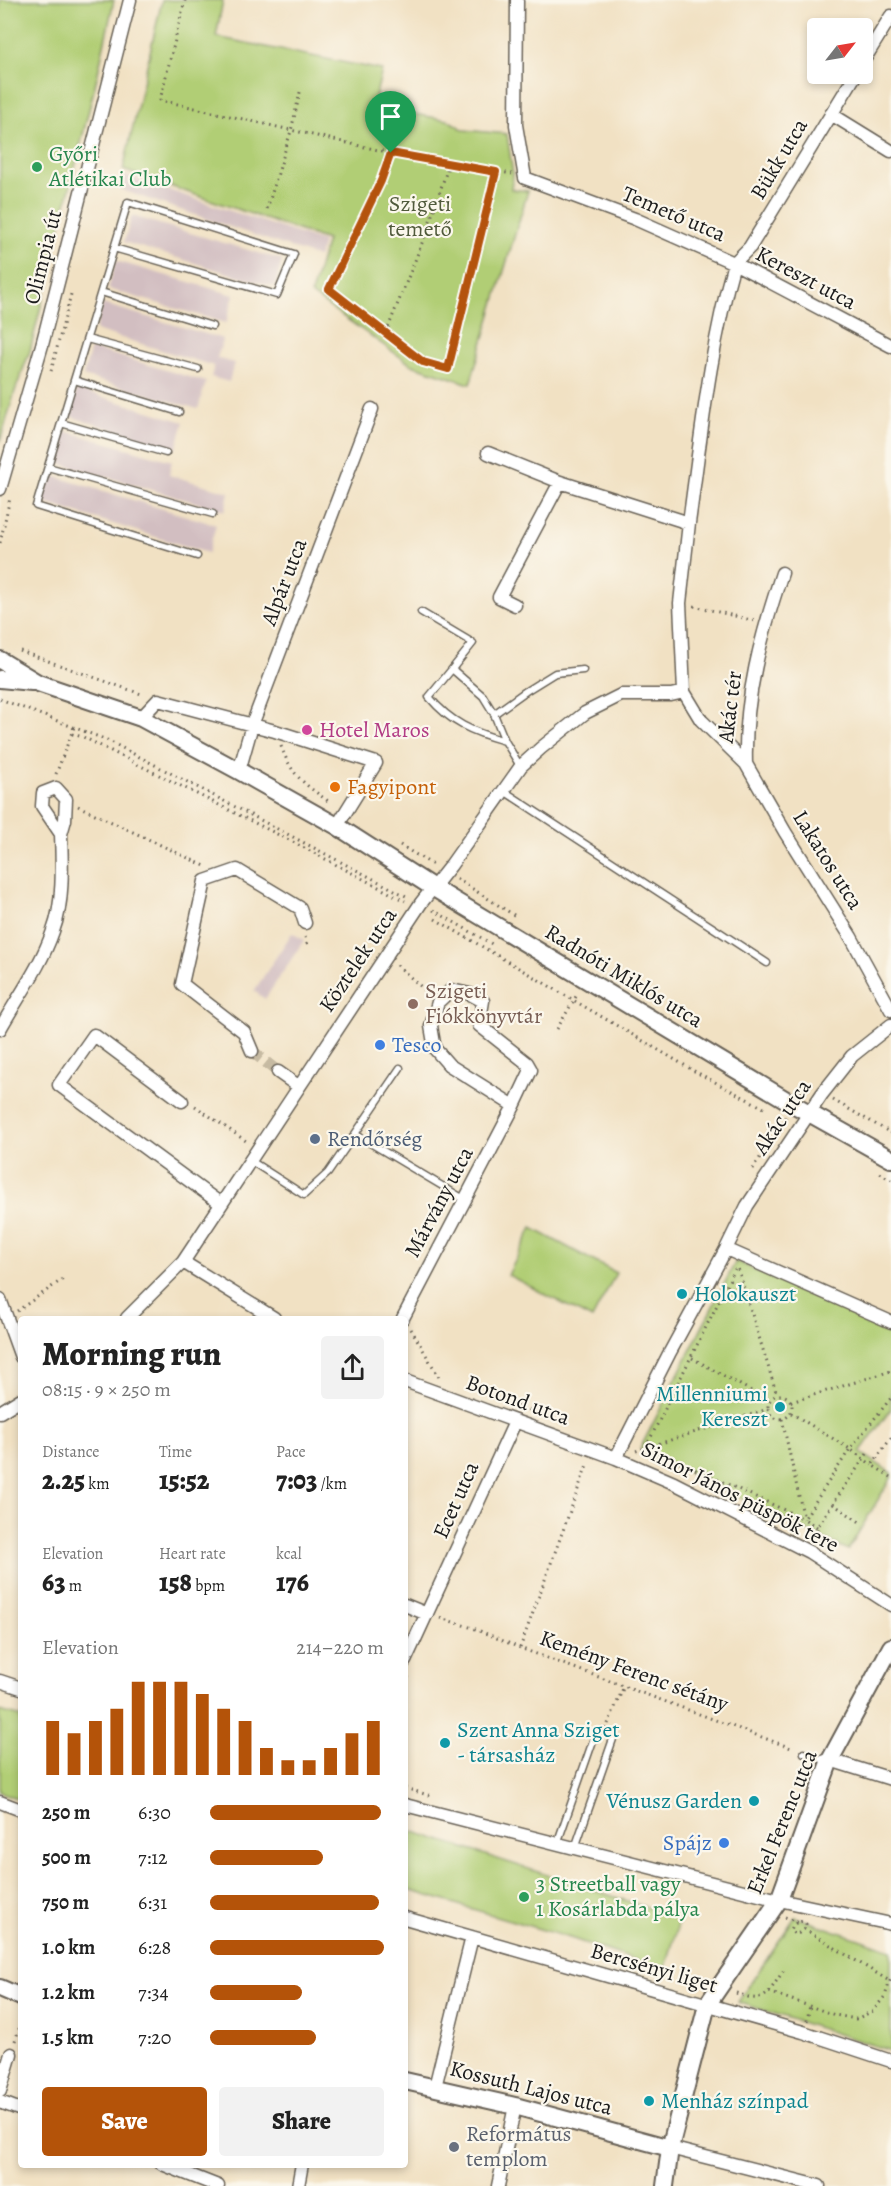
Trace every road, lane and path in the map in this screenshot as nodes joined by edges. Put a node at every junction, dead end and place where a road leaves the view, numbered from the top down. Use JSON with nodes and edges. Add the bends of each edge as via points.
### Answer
{"nodes":[{"id":1,"x":130,"y":0,"type":"edge"},
{"id":2,"x":185,"y":0,"type":"edge"},
{"id":3,"x":517,"y":0,"type":"edge"},
{"id":4,"x":891,"y":16,"type":"edge"},
{"id":5,"x":873,"y":45,"type":"edge"},
{"id":6,"x":850,"y":84,"type":"edge"},
{"id":7,"x":301,"y":88,"type":"dead end"},
{"id":8,"x":831,"y":114,"type":"junction"},
{"id":9,"x":291,"y":131,"type":"junction"},
{"id":10,"x":891,"y":151,"type":"edge"},
{"id":11,"x":391,"y":153,"type":"junction"},
{"id":12,"x":449,"y":164,"type":"junction"},
{"id":13,"x":496,"y":172,"type":"junction"},
{"id":14,"x":525,"y":178,"type":"junction"},
{"id":15,"x":267,"y":209,"type":"dead end"},
{"id":16,"x":114,"y":248,"type":"junction"},
{"id":17,"x":734,"y":263,"type":"junction"},
{"id":18,"x":101,"y":292,"type":"junction"},
{"id":19,"x":213,"y":326,"type":"dead end"},
{"id":20,"x":386,"y":333,"type":"junction"},
{"id":21,"x":87,"y":339,"type":"junction"},
{"id":22,"x":891,"y":346,"type":"edge"},
{"id":23,"x":198,"y":369,"type":"dead end"},
{"id":24,"x":74,"y":380,"type":"junction"},
{"id":25,"x":372,"y":409,"type":"dead end"},
{"id":26,"x":180,"y":412,"type":"dead end"},
{"id":27,"x":61,"y":423,"type":"junction"},
{"id":28,"x":166,"y":453,"type":"dead end"},
{"id":29,"x":488,"y":453,"type":"dead end"},
{"id":30,"x":48,"y":467,"type":"junction"},
{"id":31,"x":560,"y":482,"type":"junction"},
{"id":32,"x":0,"y":489,"type":"edge"},
{"id":33,"x":213,"y":514,"type":"dead end"},
{"id":34,"x":689,"y":523,"type":"junction"},
{"id":35,"x":197,"y":556,"type":"dead end"},
{"id":36,"x":782,"y":573,"type":"dead end"},
{"id":37,"x":680,"y":603,"type":"junction"},
{"id":38,"x":514,"y":605,"type":"dead end"},
{"id":39,"x":421,"y":612,"type":"dead end"},
{"id":40,"x":765,"y":624,"type":"junction"},
{"id":41,"x":17,"y":650,"type":"dead end"},
{"id":42,"x":0,"y":660,"type":"edge"},
{"id":43,"x":452,"y":669,"type":"junction"},
{"id":44,"x":583,"y":670,"type":"dead end"},
{"id":45,"x":0,"y":679,"type":"edge"},
{"id":46,"x":38,"y":682,"type":"junction"},
{"id":47,"x":684,"y":692,"type":"junction"},
{"id":48,"x":0,"y":699,"type":"edge"},
{"id":49,"x":159,"y":700,"type":"junction"},
{"id":50,"x":494,"y":714,"type":"junction"},
{"id":51,"x":141,"y":718,"type":"junction"},
{"id":52,"x":252,"y":725,"type":"junction"},
{"id":53,"x":74,"y":727,"type":"junction"},
{"id":54,"x":72,"y":734,"type":"junction"},
{"id":55,"x":505,"y":741,"type":"junction"},
{"id":56,"x":746,"y":764,"type":"junction"},
{"id":57,"x":521,"y":766,"type":"junction"},
{"id":58,"x":239,"y":771,"type":"junction"},
{"id":59,"x":503,"y":791,"type":"junction"},
{"id":60,"x":44,"y":793,"type":"junction"},
{"id":61,"x":66,"y":799,"type":"junction"},
{"id":62,"x":337,"y":826,"type":"junction"},
{"id":63,"x":61,"y":834,"type":"junction"},
{"id":64,"x":224,"y":874,"type":"junction"},
{"id":65,"x":432,"y":887,"type":"junction"},
{"id":66,"x":415,"y":903,"type":"junction"},
{"id":67,"x":435,"y":919,"type":"dead end"},
{"id":68,"x":305,"y":923,"type":"dead end"},
{"id":69,"x":500,"y":948,"type":"dead end"},
{"id":70,"x":387,"y":956,"type":"junction"},
{"id":71,"x":767,"y":963,"type":"dead end"},
{"id":72,"x":578,"y":993,"type":"dead end"},
{"id":73,"x":573,"y":1001,"type":"junction"},
{"id":74,"x":438,"y":1002,"type":"junction"},
{"id":75,"x":891,"y":1010,"type":"edge"},
{"id":76,"x":891,"y":1025,"type":"edge"},
{"id":77,"x":0,"y":1029,"type":"edge"},
{"id":78,"x":557,"y":1029,"type":"dead end"},
{"id":79,"x":252,"y":1051,"type":"tunnel mouth"},
{"id":80,"x":400,"y":1068,"type":"dead end"},
{"id":81,"x":278,"y":1072,"type":"tunnel mouth"},
{"id":82,"x":298,"y":1086,"type":"junction"},
{"id":83,"x":822,"y":1094,"type":"junction"},
{"id":84,"x":182,"y":1101,"type":"joint"},
{"id":85,"x":514,"y":1106,"type":"junction"},
{"id":86,"x":765,"y":1108,"type":"dead end"},
{"id":87,"x":784,"y":1118,"type":"dead end"},
{"id":88,"x":804,"y":1120,"type":"junction"},
{"id":89,"x":891,"y":1133,"type":"edge"},
{"id":90,"x":355,"y":1134,"type":"junction"},
{"id":91,"x":258,"y":1149,"type":"junction"},
{"id":92,"x":891,"y":1159,"type":"edge"},
{"id":93,"x":250,"y":1161,"type":"junction"},
{"id":94,"x":464,"y":1199,"type":"junction"},
{"id":95,"x":221,"y":1204,"type":"junction"},
{"id":96,"x":726,"y":1249,"type":"junction"},
{"id":97,"x":183,"y":1262,"type":"junction"},
{"id":98,"x":737,"y":1266,"type":"junction"},
{"id":99,"x":747,"y":1270,"type":"dead end"},
{"id":100,"x":66,"y":1277,"type":"dead end"},
{"id":101,"x":0,"y":1299,"type":"edge"},
{"id":102,"x":129,"y":1316,"type":"edge"},
{"id":103,"x":271,"y":1316,"type":"edge"},
{"id":104,"x":405,"y":1316,"type":"edge"},
{"id":105,"x":6,"y":1318,"type":"junction"},
{"id":106,"x":891,"y":1322,"type":"edge"},
{"id":107,"x":408,"y":1324,"type":"edge"},
{"id":108,"x":18,"y":1350,"type":"edge"},
{"id":109,"x":692,"y":1358,"type":"junction"},
{"id":110,"x":891,"y":1371,"type":"edge"},
{"id":111,"x":450,"y":1381,"type":"dead end"},
{"id":112,"x":408,"y":1382,"type":"edge"},
{"id":113,"x":777,"y":1395,"type":"junction"},
{"id":114,"x":492,"y":1396,"type":"dead end"},
{"id":115,"x":891,"y":1398,"type":"edge"},
{"id":116,"x":769,"y":1401,"type":"junction"},
{"id":117,"x":18,"y":1402,"type":"edge"},
{"id":118,"x":791,"y":1402,"type":"junction"},
{"id":119,"x":768,"y":1409,"type":"junction"},
{"id":120,"x":0,"y":1412,"type":"edge"},
{"id":121,"x":791,"y":1413,"type":"junction"},
{"id":122,"x":556,"y":1419,"type":"dead end"},
{"id":123,"x":782,"y":1419,"type":"junction"},
{"id":124,"x":515,"y":1422,"type":"junction"},
{"id":125,"x":891,"y":1438,"type":"edge"},
{"id":126,"x":623,"y":1446,"type":"junction"},
{"id":127,"x":646,"y":1447,"type":"junction"},
{"id":128,"x":640,"y":1449,"type":"dead end"},
{"id":129,"x":850,"y":1449,"type":"junction"},
{"id":130,"x":634,"y":1451,"type":"dead end"},
{"id":131,"x":867,"y":1454,"type":"dead end"},
{"id":132,"x":616,"y":1458,"type":"junction"},
{"id":133,"x":864,"y":1459,"type":"junction"},
{"id":134,"x":598,"y":1463,"type":"dead end"},
{"id":135,"x":872,"y":1465,"type":"junction"},
{"id":136,"x":891,"y":1478,"type":"edge"},
{"id":137,"x":833,"y":1504,"type":"junction"},
{"id":138,"x":804,"y":1519,"type":"junction"},
{"id":139,"x":860,"y":1522,"type":"dead end"},
{"id":140,"x":818,"y":1527,"type":"junction"},
{"id":141,"x":824,"y":1546,"type":"dead end"},
{"id":142,"x":891,"y":1605,"type":"edge"},
{"id":143,"x":408,"y":1606,"type":"edge"},
{"id":144,"x":427,"y":1614,"type":"junction"},
{"id":145,"x":891,"y":1647,"type":"edge"},
{"id":146,"x":520,"y":1648,"type":"junction"},
{"id":147,"x":409,"y":1663,"type":"edge"},
{"id":148,"x":0,"y":1681,"type":"edge"},
{"id":149,"x":624,"y":1686,"type":"junction"},
{"id":150,"x":18,"y":1687,"type":"edge"},
{"id":151,"x":605,"y":1732,"type":"junction"},
{"id":152,"x":804,"y":1753,"type":"joint"},
{"id":153,"x":830,"y":1760,"type":"junction"},
{"id":154,"x":891,"y":1779,"type":"edge"},
{"id":155,"x":0,"y":1802,"type":"edge"},
{"id":156,"x":408,"y":1806,"type":"edge"},
{"id":157,"x":18,"y":1809,"type":"edge"},
{"id":158,"x":557,"y":1844,"type":"junction"},
{"id":159,"x":575,"y":1849,"type":"junction"},
{"id":160,"x":779,"y":1900,"type":"junction"},
{"id":161,"x":785,"y":1917,"type":"dead end"},
{"id":162,"x":408,"y":1919,"type":"edge"},
{"id":163,"x":797,"y":1922,"type":"junction"},
{"id":164,"x":891,"y":1924,"type":"edge"},
{"id":165,"x":804,"y":1929,"type":"junction"},
{"id":166,"x":472,"y":1937,"type":"junction"},
{"id":167,"x":784,"y":1970,"type":"dead end"},
{"id":168,"x":890,"y":1980,"type":"edge"},
{"id":169,"x":0,"y":1988,"type":"edge"},
{"id":170,"x":769,"y":1992,"type":"junction"},
{"id":171,"x":736,"y":1993,"type":"dead end"},
{"id":172,"x":18,"y":1996,"type":"edge"},
{"id":173,"x":810,"y":2005,"type":"junction"},
{"id":174,"x":707,"y":2006,"type":"junction"},
{"id":175,"x":807,"y":2021,"type":"dead end"},
{"id":176,"x":18,"y":2032,"type":"edge"},
{"id":177,"x":11,"y":2054,"type":"joint"},
{"id":178,"x":891,"y":2061,"type":"edge"},
{"id":179,"x":408,"y":2082,"type":"edge"},
{"id":180,"x":435,"y":2087,"type":"junction"},
{"id":181,"x":0,"y":2091,"type":"edge"},
{"id":182,"x":0,"y":2102,"type":"edge"},
{"id":183,"x":515,"y":2106,"type":"junction"},
{"id":184,"x":18,"y":2109,"type":"edge"},
{"id":185,"x":670,"y":2148,"type":"junction"},
{"id":186,"x":172,"y":2168,"type":"edge"},
{"id":187,"x":301,"y":2168,"type":"edge"},
{"id":188,"x":218,"y":2186,"type":"edge"},
{"id":189,"x":298,"y":2186,"type":"edge"},
{"id":190,"x":498,"y":2186,"type":"edge"},
{"id":191,"x":666,"y":2186,"type":"edge"},
{"id":192,"x":819,"y":2186,"type":"edge"}],
"edges":[{"from":1,"to":32,"type":"street","name":"Olimpia út","via":[[40,352]]},
{"from":2,"to":9,"type":"path","via":[[160,100]]},
{"from":3,"to":14,"type":"street","via":[[516,125]]},
{"from":4,"to":5,"type":"street"},
{"from":6,"to":8,"type":"street","name":"Bükk utca"},
{"from":7,"to":9,"type":"path"},
{"from":8,"to":10,"type":"street"},
{"from":8,"to":17,"type":"street","name":"Bükk utca","via":[[750,247]]},
{"from":9,"to":11,"type":"path"},
{"from":9,"to":15,"type":"path"},
{"from":11,"to":12,"type":"path"},
{"from":11,"to":20,"type":"path","via":[[329,289]]},
{"from":12,"to":13,"type":"path"},
{"from":12,"to":20,"type":"path"},
{"from":13,"to":14,"type":"path"},
{"from":13,"to":20,"type":"path","via":[[448,369],[423,362]]},
{"from":14,"to":17,"type":"street","name":"Temető utca","via":[[635,219]]},
{"from":16,"to":16,"type":"lane","via":[[277,295],[294,254],[128,202]]},
{"from":16,"to":18,"type":"lane"},
{"from":17,"to":22,"type":"street","name":"Kereszt utca"},
{"from":17,"to":34,"type":"street","name":"Temető utca","via":[[705,410]]},
{"from":18,"to":19,"type":"lane"},
{"from":18,"to":21,"type":"lane"},
{"from":21,"to":23,"type":"lane"},
{"from":21,"to":24,"type":"lane"},
{"from":24,"to":26,"type":"lane"},
{"from":24,"to":27,"type":"lane"},
{"from":25,"to":52,"type":"street","name":"Alpár utca"},
{"from":27,"to":28,"type":"lane"},
{"from":27,"to":30,"type":"lane"},
{"from":29,"to":31,"type":"street"},
{"from":30,"to":33,"type":"lane"},
{"from":30,"to":35,"type":"lane","via":[[36,506]]},
{"from":31,"to":34,"type":"street"},
{"from":31,"to":38,"type":"street","via":[[500,597]]},
{"from":34,"to":37,"type":"street","name":"Akác tér"},
{"from":36,"to":40,"type":"street","name":"Akác tér"},
{"from":37,"to":40,"type":"path"},
{"from":37,"to":47,"type":"street","name":"Akác tér"},
{"from":39,"to":43,"type":"lane","via":[[473,643]]},
{"from":40,"to":56,"type":"street","name":"Akác tér","via":[[749,694]]},
{"from":41,"to":49,"type":"path"},
{"from":42,"to":46,"type":"street","name":"Radnóti Miklós utca"},
{"from":43,"to":50,"type":"lane","via":[[483,696]]},
{"from":43,"to":55,"type":"lane","via":[[429,697],[443,714],[476,733]]},
{"from":44,"to":50,"type":"lane","via":[[555,674]]},
{"from":45,"to":46,"type":"street","name":"Radnóti Miklós utca"},
{"from":46,"to":51,"type":"street","name":"Radnóti Miklós utca"},
{"from":47,"to":56,"type":"street","name":"Akác tér","via":[[701,720]]},
{"from":47,"to":57,"type":"street","name":"Köztelek utca","via":[[621,695],[585,712]]},
{"from":48,"to":53,"type":"path"},
{"from":49,"to":51,"type":"street"},
{"from":49,"to":52,"type":"street"},
{"from":50,"to":55,"type":"lane"},
{"from":51,"to":58,"type":"street","name":"Radnóti Miklós utca"},
{"from":52,"to":58,"type":"street","name":"Alpár utca"},
{"from":52,"to":62,"type":"street","via":[[376,763]]},
{"from":53,"to":54,"type":"path"},
{"from":53,"to":66,"type":"path","via":[[212,793]]},
{"from":54,"to":60,"type":"path"},
{"from":54,"to":66,"type":"path"},
{"from":55,"to":57,"type":"lane"},
{"from":56,"to":75,"type":"street","name":"Lakatos utca"},
{"from":57,"to":59,"type":"street","name":"Köztelek utca"},
{"from":58,"to":62,"type":"street","name":"Radnóti Miklós utca"},
{"from":59,"to":65,"type":"street","name":"Köztelek utca"},
{"from":59,"to":71,"type":"lane"},
{"from":60,"to":61,"type":"street","via":[[56,788]]},
{"from":60,"to":63,"type":"street","via":[[42,806]]},
{"from":61,"to":63,"type":"street"},
{"from":61,"to":64,"type":"path"},
{"from":62,"to":65,"type":"street","name":"Radnóti Miklós utca"},
{"from":63,"to":77,"type":"street","via":[[63,877],[54,929]]},
{"from":64,"to":68,"type":"street","via":[[237,870],[300,908]]},
{"from":64,"to":79,"type":"street","via":[[205,881],[182,984],[244,1032]]},
{"from":65,"to":66,"type":"street","name":"Köztelek utca"},
{"from":65,"to":88,"type":"street","name":"Radnóti Miklós utca"},
{"from":66,"to":69,"type":"path"},
{"from":66,"to":70,"type":"street","name":"Köztelek utca"},
{"from":67,"to":73,"type":"path"},
{"from":70,"to":74,"type":"path"},
{"from":70,"to":82,"type":"street","name":"Köztelek utca"},
{"from":72,"to":73,"type":"path"},
{"from":73,"to":78,"type":"path"},
{"from":73,"to":86,"type":"path"},
{"from":74,"to":85,"type":"street","via":[[431,1026],[435,1049],[449,1065]]},
{"from":74,"to":85,"type":"street","name":"Márvány utca","via":[[450,990],[483,1001],[479,1025],[515,1052],[531,1070]]},
{"from":76,"to":83,"type":"street","name":"Akác utca","via":[[852,1056]]},
{"from":80,"to":90,"type":"lane"},
{"from":81,"to":82,"type":"street"},
{"from":82,"to":91,"type":"street","name":"Köztelek utca"},
{"from":83,"to":88,"type":"street","name":"Akác utca"},
{"from":83,"to":89,"type":"path"},
{"from":84,"to":91,"type":"path","via":[[199,1108]]},
{"from":84,"to":95,"type":"street","via":[[94,1035],[58,1085]]},
{"from":85,"to":94,"type":"street","name":"Márvány utca"},
{"from":87,"to":88,"type":"path"},
{"from":88,"to":92,"type":"street","name":"Radnóti Miklós utca"},
{"from":88,"to":96,"type":"street","name":"Akác utca","via":[[747,1206]]},
{"from":90,"to":93,"type":"lane","via":[[328,1173],[304,1195]]},
{"from":90,"to":94,"type":"lane"},
{"from":91,"to":93,"type":"street","name":"Köztelek utca"},
{"from":93,"to":95,"type":"street","name":"Köztelek utca"},
{"from":94,"to":104,"type":"street","name":"Márvány utca"},
{"from":95,"to":97,"type":"street","name":"Köztelek utca"},
{"from":96,"to":106,"type":"street"},
{"from":96,"to":126,"type":"street","name":"Simor János püspök tere"},
{"from":97,"to":102,"type":"street","name":"Köztelek utca"},
{"from":97,"to":103,"type":"street"},
{"from":98,"to":99,"type":"path"},
{"from":98,"to":109,"type":"path"},
{"from":98,"to":113,"type":"path"},
{"from":100,"to":105,"type":"path"},
{"from":101,"to":105,"type":"street"},
{"from":105,"to":108,"type":"street"},
{"from":107,"to":111,"type":"path","via":[[439,1377]]},
{"from":109,"to":116,"type":"path"},
{"from":109,"to":127,"type":"path"},
{"from":110,"to":118,"type":"path"},
{"from":112,"to":124,"type":"street","name":"Botond utca"},
{"from":113,"to":116,"type":"path"},
{"from":113,"to":118,"type":"path","via":[[784,1395]]},
{"from":114,"to":122,"type":"path"},
{"from":115,"to":129,"type":"path"},
{"from":116,"to":119,"type":"path"},
{"from":117,"to":120,"type":"street"},
{"from":118,"to":121,"type":"path"},
{"from":119,"to":123,"type":"path","via":[[771,1415]]},
{"from":119,"to":127,"type":"path"},
{"from":121,"to":123,"type":"path"},
{"from":121,"to":129,"type":"path"},
{"from":123,"to":138,"type":"path"},
{"from":124,"to":132,"type":"street","name":"Botond utca"},
{"from":124,"to":144,"type":"street","name":"Ecet utca"},
{"from":125,"to":135,"type":"path"},
{"from":126,"to":130,"type":"path"},
{"from":126,"to":132,"type":"street","name":"Simor János püspök tere"},
{"from":127,"to":128,"type":"path"},
{"from":127,"to":138,"type":"path"},
{"from":129,"to":133,"type":"path"},
{"from":129,"to":138,"type":"path"},
{"from":131,"to":133,"type":"path"},
{"from":132,"to":142,"type":"street","name":"Simor János püspök tere","via":[[674,1482],[809,1551]]},
{"from":133,"to":135,"type":"path"},
{"from":133,"to":137,"type":"path"},
{"from":134,"to":146,"type":"path","via":[[589,1460]]},
{"from":135,"to":136,"type":"path"},
{"from":137,"to":139,"type":"path"},
{"from":137,"to":140,"type":"path"},
{"from":138,"to":140,"type":"path"},
{"from":140,"to":141,"type":"path","via":[[817,1541]]},
{"from":143,"to":144,"type":"street"},
{"from":144,"to":146,"type":"path","name":"Kemény Ferenc sétány"},
{"from":144,"to":147,"type":"street","name":"Ecet utca"},
{"from":145,"to":153,"type":"street","name":"Erkel Ferenc utca"},
{"from":146,"to":149,"type":"path","name":"Kemény Ferenc sétány"},
{"from":148,"to":150,"type":"street"},
{"from":149,"to":151,"type":"path"},
{"from":149,"to":152,"type":"path","name":"Kemény Ferenc sétány"},
{"from":151,"to":158,"type":"lane","via":[[595,1735]]},
{"from":151,"to":159,"type":"lane","via":[[613,1739]]},
{"from":152,"to":153,"type":"lane"},
{"from":153,"to":154,"type":"street"},
{"from":153,"to":160,"type":"street","name":"Erkel Ferenc utca"},
{"from":155,"to":157,"type":"street"},
{"from":156,"to":158,"type":"street"},
{"from":158,"to":159,"type":"street"},
{"from":159,"to":160,"type":"street"},
{"from":160,"to":164,"type":"street"},
{"from":160,"to":174,"type":"street","name":"Erkel Ferenc utca"},
{"from":161,"to":163,"type":"path"},
{"from":162,"to":166,"type":"street","name":"Bercsényi liget"},
{"from":163,"to":165,"type":"path","via":[[806,1924]]},
{"from":163,"to":165,"type":"path","via":[[792,1926],[794,1934]]},
{"from":165,"to":168,"type":"path"},
{"from":166,"to":174,"type":"street","name":"Bercsényi liget"},
{"from":166,"to":180,"type":"street"},
{"from":167,"to":170,"type":"path"},
{"from":168,"to":173,"type":"path","via":[[885,1996],[873,2011],[856,2019]]},
{"from":169,"to":172,"type":"street"},
{"from":170,"to":171,"type":"path","via":[[757,1999]]},
{"from":170,"to":173,"type":"path"},
{"from":173,"to":175,"type":"path"},
{"from":174,"to":178,"type":"street","name":"Bercsényi liget"},
{"from":174,"to":185,"type":"street","name":"Erkel Ferenc utca"},
{"from":176,"to":177,"type":"path"},
{"from":177,"to":181,"type":"street"},
{"from":179,"to":180,"type":"street","name":"Kossuth Lajos utca"},
{"from":180,"to":183,"type":"street","name":"Kossuth Lajos utca"},
{"from":182,"to":184,"type":"street"},
{"from":183,"to":185,"type":"street","name":"Kossuth Lajos utca"},
{"from":183,"to":190,"type":"street"},
{"from":185,"to":191,"type":"street","name":"Erkel Ferenc utca"},
{"from":185,"to":192,"type":"street","name":"Kossuth Lajos utca"},
{"from":186,"to":188,"type":"street"},
{"from":187,"to":189,"type":"street"}]}
